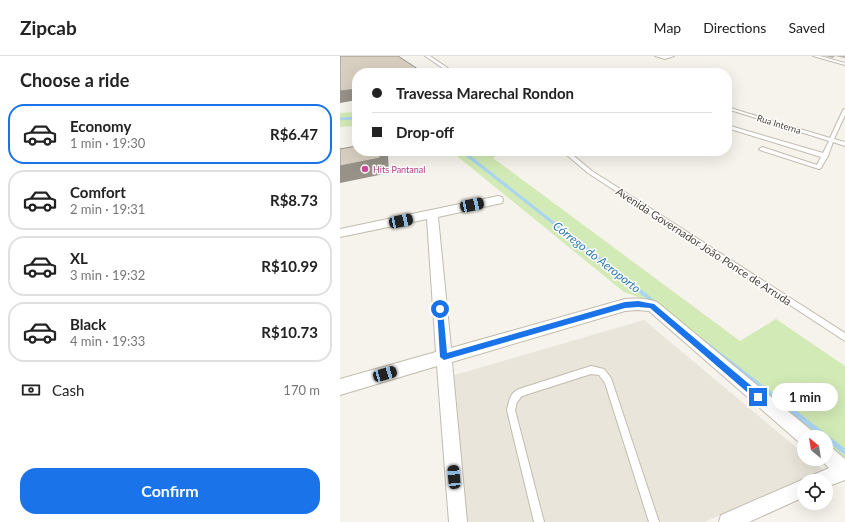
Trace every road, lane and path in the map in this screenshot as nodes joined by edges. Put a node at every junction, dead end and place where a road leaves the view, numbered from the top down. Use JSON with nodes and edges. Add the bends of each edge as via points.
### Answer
{"nodes":[{"id":1,"x":427,"y":56,"type":"edge"},
{"id":2,"x":657,"y":56,"type":"edge"},
{"id":3,"x":672,"y":56,"type":"edge"},
{"id":4,"x":815,"y":56,"type":"edge"},
{"id":5,"x":845,"y":64,"type":"edge"},
{"id":6,"x":445,"y":68,"type":"edge"},
{"id":7,"x":732,"y":110,"type":"edge"},
{"id":8,"x":845,"y":110,"type":"edge"},
{"id":9,"x":732,"y":128,"type":"edge"},
{"id":10,"x":832,"y":140,"type":"junction"},
{"id":11,"x":845,"y":144,"type":"edge"},
{"id":12,"x":762,"y":149,"type":"dead end"},
{"id":13,"x":571,"y":156,"type":"edge"},
{"id":14,"x":825,"y":156,"type":"junction"},
{"id":15,"x":498,"y":200,"type":"dead end"},
{"id":16,"x":432,"y":214,"type":"junction"},
{"id":17,"x":340,"y":233,"type":"edge"},
{"id":18,"x":845,"y":337,"type":"edge"},
{"id":19,"x":444,"y":357,"type":"junction"},
{"id":20,"x":340,"y":387,"type":"edge"},
{"id":21,"x":798,"y":430,"type":"edge"},
{"id":22,"x":833,"y":460,"type":"edge"},
{"id":23,"x":844,"y":470,"type":"edge"},
{"id":24,"x":833,"y":475,"type":"edge"},
{"id":25,"x":797,"y":491,"type":"edge"},
{"id":26,"x":458,"y":522,"type":"edge"},
{"id":27,"x":539,"y":522,"type":"edge"},
{"id":28,"x":654,"y":522,"type":"edge"},
{"id":29,"x":728,"y":522,"type":"edge"}],
"edges":[{"from":1,"to":6,"type":"lane"},
{"from":2,"to":3,"type":"lane"},
{"from":4,"to":5,"type":"lane"},
{"from":7,"to":10,"type":"lane","name":"Rua Interna"},
{"from":8,"to":10,"type":"lane"},
{"from":9,"to":14,"type":"lane","name":"Rua Interna"},
{"from":10,"to":11,"type":"lane","name":"Rua Interna"},
{"from":10,"to":14,"type":"lane"},
{"from":12,"to":14,"type":"lane","via":[[819,167]]},
{"from":13,"to":18,"type":"lane","name":"Avenida Governador João Ponce de Arruda","via":[[590,172]]},
{"from":15,"to":16,"type":"street"},
{"from":16,"to":17,"type":"street"},
{"from":16,"to":19,"type":"street"},
{"from":19,"to":20,"type":"street"},
{"from":19,"to":21,"type":"street","via":[[625,305],[652,306]]},
{"from":19,"to":26,"type":"street"},
{"from":22,"to":23,"type":"street"},
{"from":23,"to":24,"type":"street"},
{"from":25,"to":29,"type":"street"},
{"from":27,"to":28,"type":"lane","via":[[511,410],[512,400],[519,393],[592,370],[601,372],[608,381]]}]}
